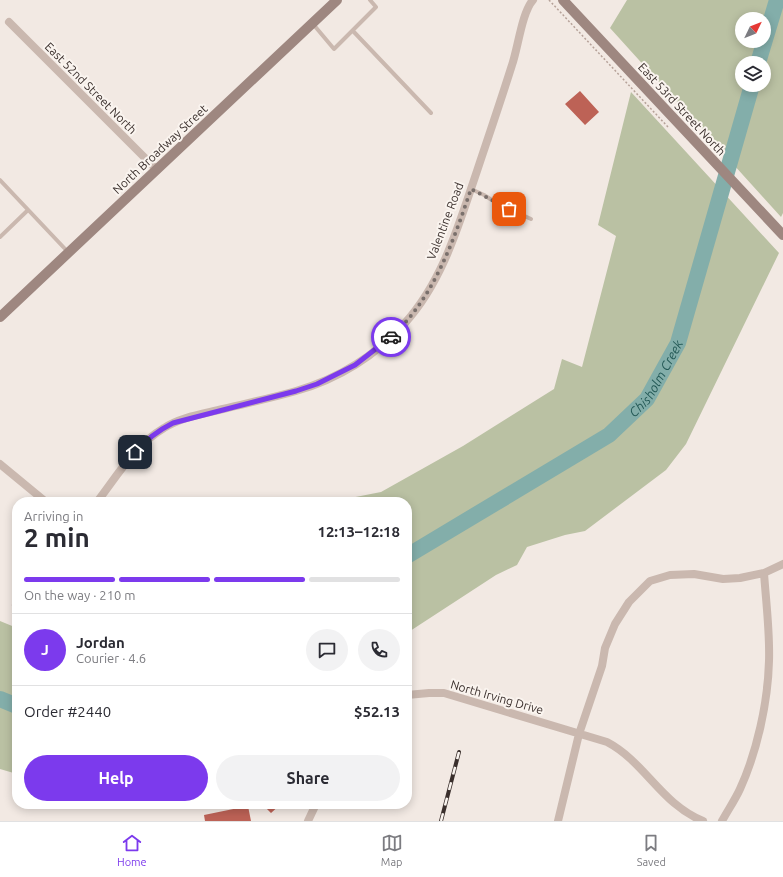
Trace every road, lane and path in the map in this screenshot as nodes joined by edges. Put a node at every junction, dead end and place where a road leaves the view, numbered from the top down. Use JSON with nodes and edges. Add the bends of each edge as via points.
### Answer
{"nodes":[{"id":1,"x":337,"y":0,"type":"edge"},
{"id":2,"x":370,"y":0,"type":"edge"},
{"id":3,"x":533,"y":0,"type":"edge"},
{"id":4,"x":549,"y":0,"type":"edge"},
{"id":5,"x":563,"y":0,"type":"edge"},
{"id":6,"x":8,"y":22,"type":"dead end"},
{"id":7,"x":312,"y":24,"type":"junction"},
{"id":8,"x":353,"y":31,"type":"junction"},
{"id":9,"x":431,"y":113,"type":"dead end"},
{"id":10,"x":671,"y":130,"type":"dead end"},
{"id":11,"x":157,"y":170,"type":"junction"},
{"id":12,"x":0,"y":180,"type":"edge"},
{"id":13,"x":471,"y":189,"type":"junction"},
{"id":14,"x":28,"y":210,"type":"junction"},
{"id":15,"x":530,"y":218,"type":"dead end"},
{"id":16,"x":783,"y":235,"type":"edge"},
{"id":17,"x":0,"y":237,"type":"edge"},
{"id":18,"x":68,"y":253,"type":"junction"},
{"id":19,"x":0,"y":317,"type":"edge"},
{"id":20,"x":0,"y":464,"type":"edge"},
{"id":21,"x":40,"y":497,"type":"edge"},
{"id":22,"x":101,"y":497,"type":"edge"},
{"id":23,"x":783,"y":564,"type":"edge"},
{"id":24,"x":764,"y":573,"type":"junction"},
{"id":25,"x":412,"y":695,"type":"edge"},
{"id":26,"x":579,"y":734,"type":"junction"},
{"id":27,"x":314,"y":809,"type":"edge"},
{"id":28,"x":308,"y":821,"type":"edge"},
{"id":29,"x":558,"y":821,"type":"edge"},
{"id":30,"x":703,"y":821,"type":"edge"},
{"id":31,"x":722,"y":821,"type":"edge"}],
"edges":[{"from":1,"to":7,"type":"main road","name":"North Broadway Street"},
{"from":2,"to":8,"type":"lane","via":[[376,8]]},
{"from":3,"to":13,"type":"street","name":"Valentine Road","via":[[526,13],[513,63]]},
{"from":4,"to":10,"type":"path"},
{"from":5,"to":16,"type":"main road","name":"East 53rd Street North"},
{"from":6,"to":11,"type":"street","name":"East 52nd Street North"},
{"from":7,"to":8,"type":"lane","via":[[334,49]]},
{"from":7,"to":11,"type":"main road","name":"North Broadway Street"},
{"from":8,"to":9,"type":"lane"},
{"from":11,"to":18,"type":"main road","name":"North Broadway Street"},
{"from":12,"to":14,"type":"lane"},
{"from":13,"to":15,"type":"lane"},
{"from":13,"to":22,"type":"street","name":"Valentine Road","via":[[452,244],[427,293],[405,323],[381,346],[355,365],[317,384],[185,419],[164,428],[135,452]]},
{"from":14,"to":17,"type":"lane"},
{"from":14,"to":18,"type":"lane"},
{"from":18,"to":19,"type":"main road","name":"North Broadway Street"},
{"from":20,"to":21,"type":"street"},
{"from":23,"to":24,"type":"street"},
{"from":24,"to":26,"type":"street","via":[[723,579],[682,574],[664,576],[650,582],[629,602],[613,628]]},
{"from":24,"to":31,"type":"street","via":[[769,643],[766,693],[750,764]]},
{"from":25,"to":26,"type":"street","name":"North Irving Drive","via":[[444,694]]},
{"from":26,"to":29,"type":"street"},
{"from":26,"to":30,"type":"street","name":"North Irving Drive","via":[[616,747],[674,804]]},
{"from":27,"to":28,"type":"street"}]}
